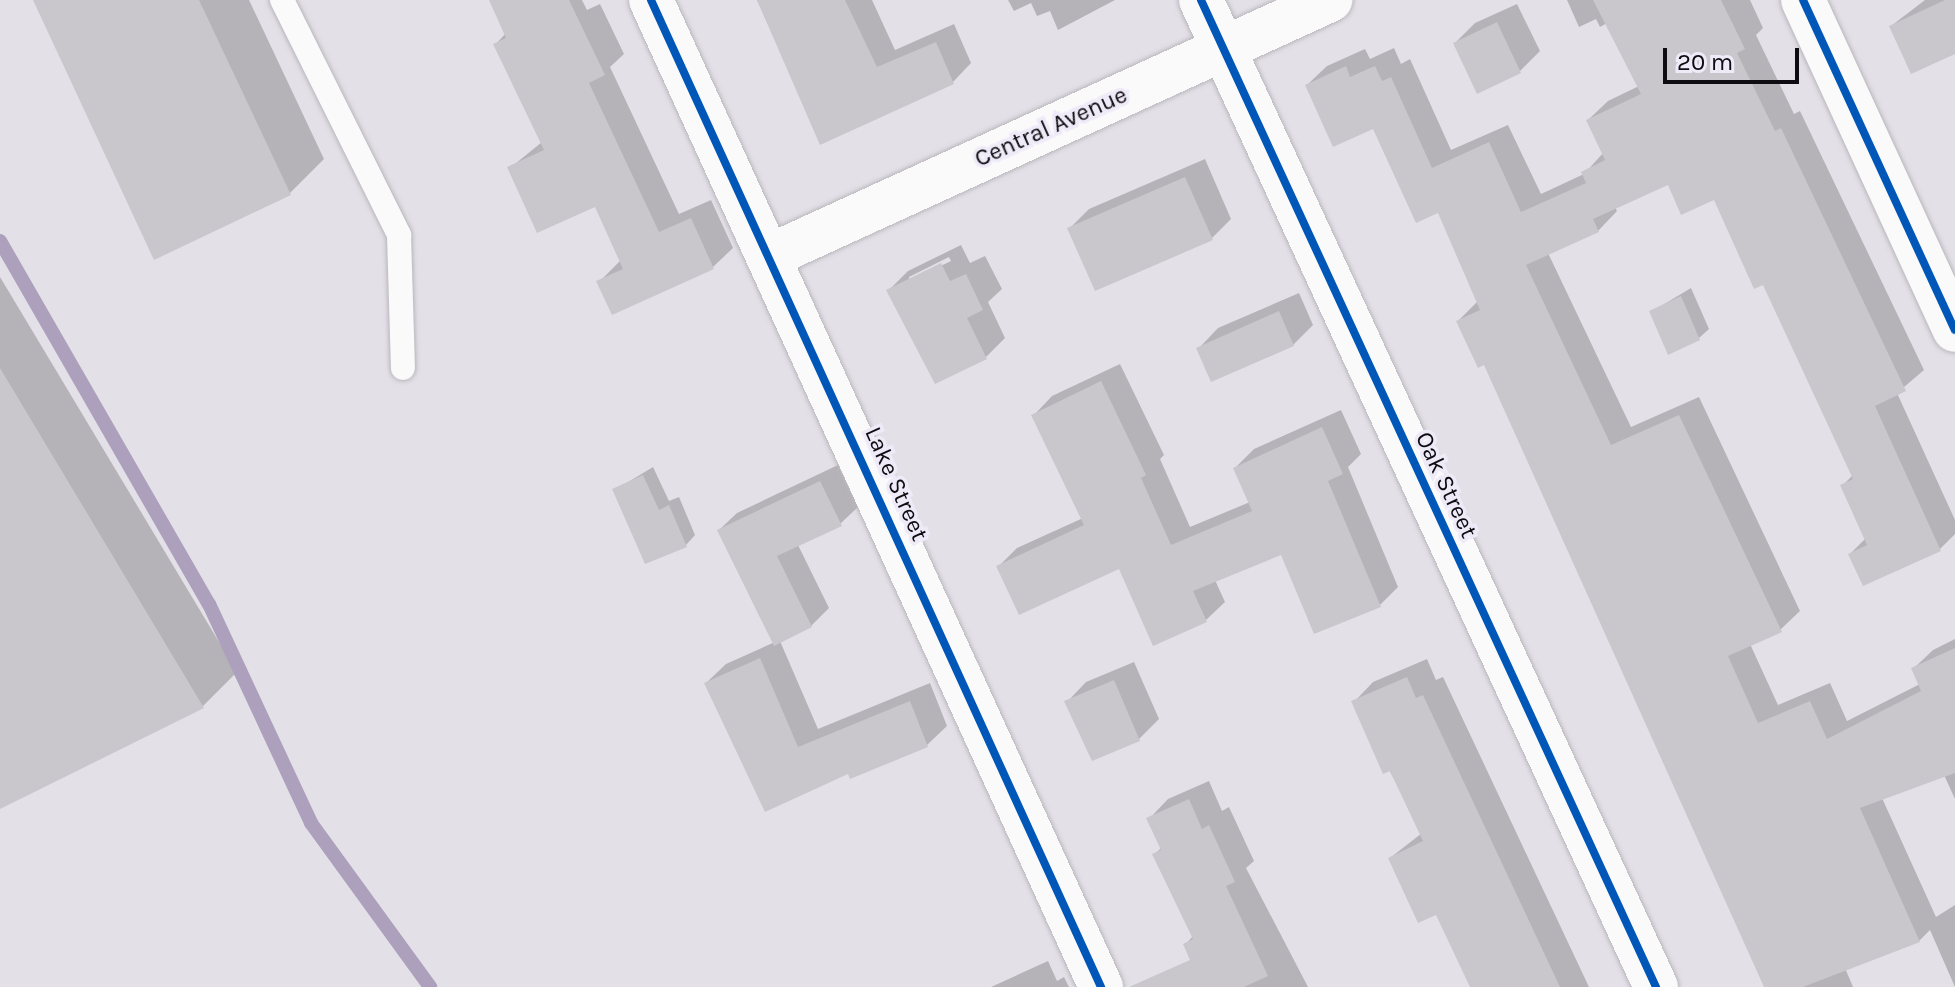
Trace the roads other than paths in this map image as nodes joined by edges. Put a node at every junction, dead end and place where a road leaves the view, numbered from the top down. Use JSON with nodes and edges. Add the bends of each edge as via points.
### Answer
{"nodes":[{"id":1,"x":282,"y":0,"type":"edge"},
{"id":2,"x":651,"y":0,"type":"edge"},
{"id":3,"x":1201,"y":0,"type":"edge"},
{"id":4,"x":1330,"y":0,"type":"edge"},
{"id":5,"x":1803,"y":0,"type":"edge"},
{"id":6,"x":1223,"y":50,"type":"junction"},
{"id":7,"x":772,"y":255,"type":"junction"},
{"id":8,"x":1955,"y":330,"type":"edge"},
{"id":9,"x":403,"y":368,"type":"dead end"},
{"id":10,"x":1101,"y":987,"type":"edge"},
{"id":11,"x":1656,"y":987,"type":"edge"}],
"edges":[{"from":1,"to":9,"type":"lane","via":[[399,235]]},
{"from":2,"to":7,"type":"street","name":"Lake Street"},
{"from":3,"to":6,"type":"street","name":"Oak Street"},
{"from":4,"to":6,"type":"street","name":"Central Avenue"},
{"from":5,"to":8,"type":"street"},
{"from":6,"to":7,"type":"street","name":"Central Avenue"},
{"from":6,"to":11,"type":"street","name":"Oak Street"},
{"from":7,"to":10,"type":"street","name":"Lake Street"}]}
